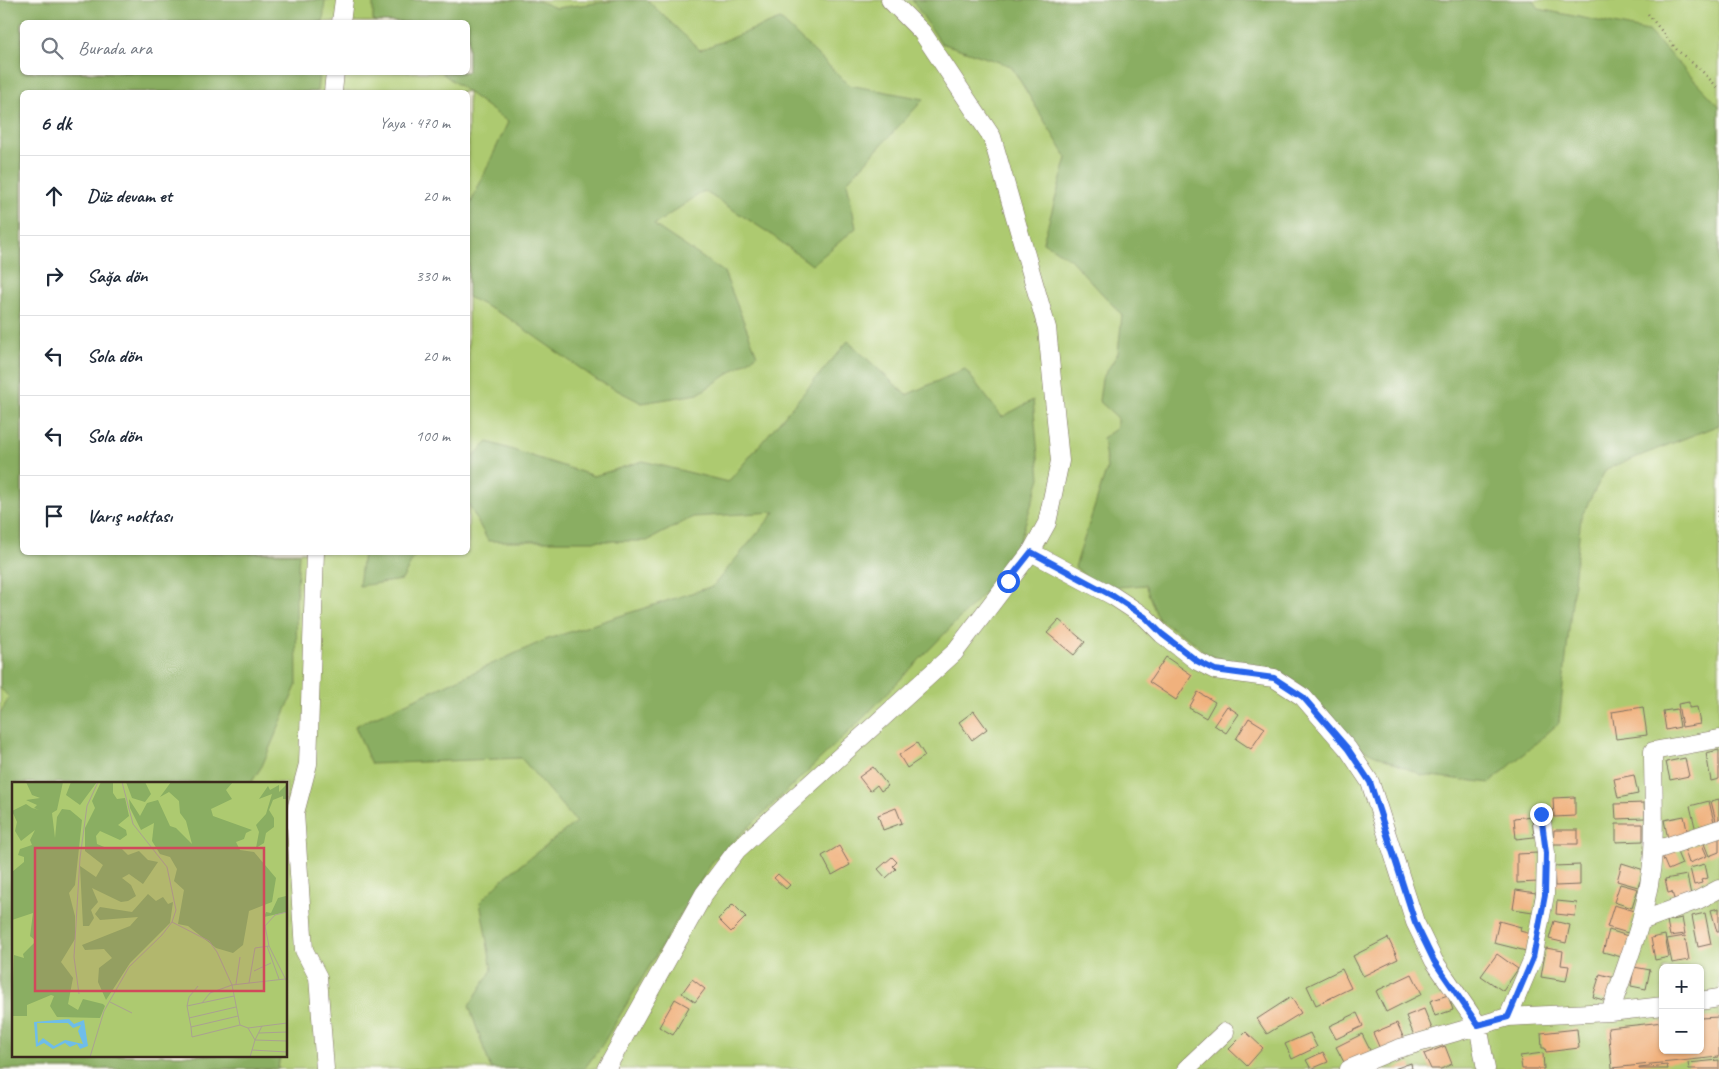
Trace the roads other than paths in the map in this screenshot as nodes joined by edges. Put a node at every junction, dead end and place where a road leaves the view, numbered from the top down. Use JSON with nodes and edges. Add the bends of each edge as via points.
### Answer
{"nodes":[{"id":1,"x":344,"y":0,"type":"edge"},
{"id":2,"x":890,"y":0,"type":"edge"},
{"id":3,"x":341,"y":20,"type":"edge"},
{"id":4,"x":334,"y":75,"type":"edge"},
{"id":5,"x":333,"y":90,"type":"edge"},
{"id":6,"x":1031,"y":552,"type":"junction"},
{"id":7,"x":315,"y":555,"type":"edge"},
{"id":8,"x":1719,"y":739,"type":"edge"},
{"id":9,"x":1541,"y":814,"type":"dead end"},
{"id":10,"x":1719,"y":829,"type":"edge"},
{"id":11,"x":1653,"y":851,"type":"junction"},
{"id":12,"x":1719,"y":889,"type":"edge"},
{"id":13,"x":1641,"y":921,"type":"junction"},
{"id":14,"x":1719,"y":998,"type":"edge"},
{"id":15,"x":1704,"y":1000,"type":"edge"},
{"id":16,"x":1659,"y":1006,"type":"edge"},
{"id":17,"x":1610,"y":1012,"type":"junction"},
{"id":18,"x":1508,"y":1017,"type":"junction"},
{"id":19,"x":1478,"y":1025,"type":"junction"},
{"id":20,"x":1225,"y":1032,"type":"dead end"},
{"id":21,"x":325,"y":1069,"type":"edge"},
{"id":22,"x":606,"y":1069,"type":"edge"},
{"id":23,"x":1186,"y":1069,"type":"edge"},
{"id":24,"x":1349,"y":1069,"type":"edge"},
{"id":25,"x":1486,"y":1069,"type":"edge"}],
"edges":[{"from":1,"to":3,"type":"street"},
{"from":2,"to":6,"type":"street","via":[[922,32],[992,137],[1047,328],[1060,461],[1047,523]]},
{"from":4,"to":5,"type":"street"},
{"from":6,"to":19,"type":"street","via":[[1121,601],[1197,661],[1215,670],[1274,678],[1303,697],[1348,749],[1370,782],[1415,922],[1434,961]]},
{"from":6,"to":22,"type":"street","via":[[954,653],[737,850],[704,894]]},
{"from":7,"to":21,"type":"street","via":[[308,764],[294,813],[304,950],[318,977]]},
{"from":8,"to":11,"type":"street","via":[[1653,751]]},
{"from":9,"to":18,"type":"street","via":[[1546,853],[1545,895],[1533,958]]},
{"from":10,"to":11,"type":"street"},
{"from":11,"to":13,"type":"street"},
{"from":12,"to":13,"type":"street"},
{"from":13,"to":17,"type":"street"},
{"from":14,"to":15,"type":"street"},
{"from":16,"to":17,"type":"street"},
{"from":17,"to":18,"type":"street"},
{"from":18,"to":19,"type":"street"},
{"from":19,"to":24,"type":"street"},
{"from":19,"to":25,"type":"street"},
{"from":20,"to":23,"type":"street"}]}
